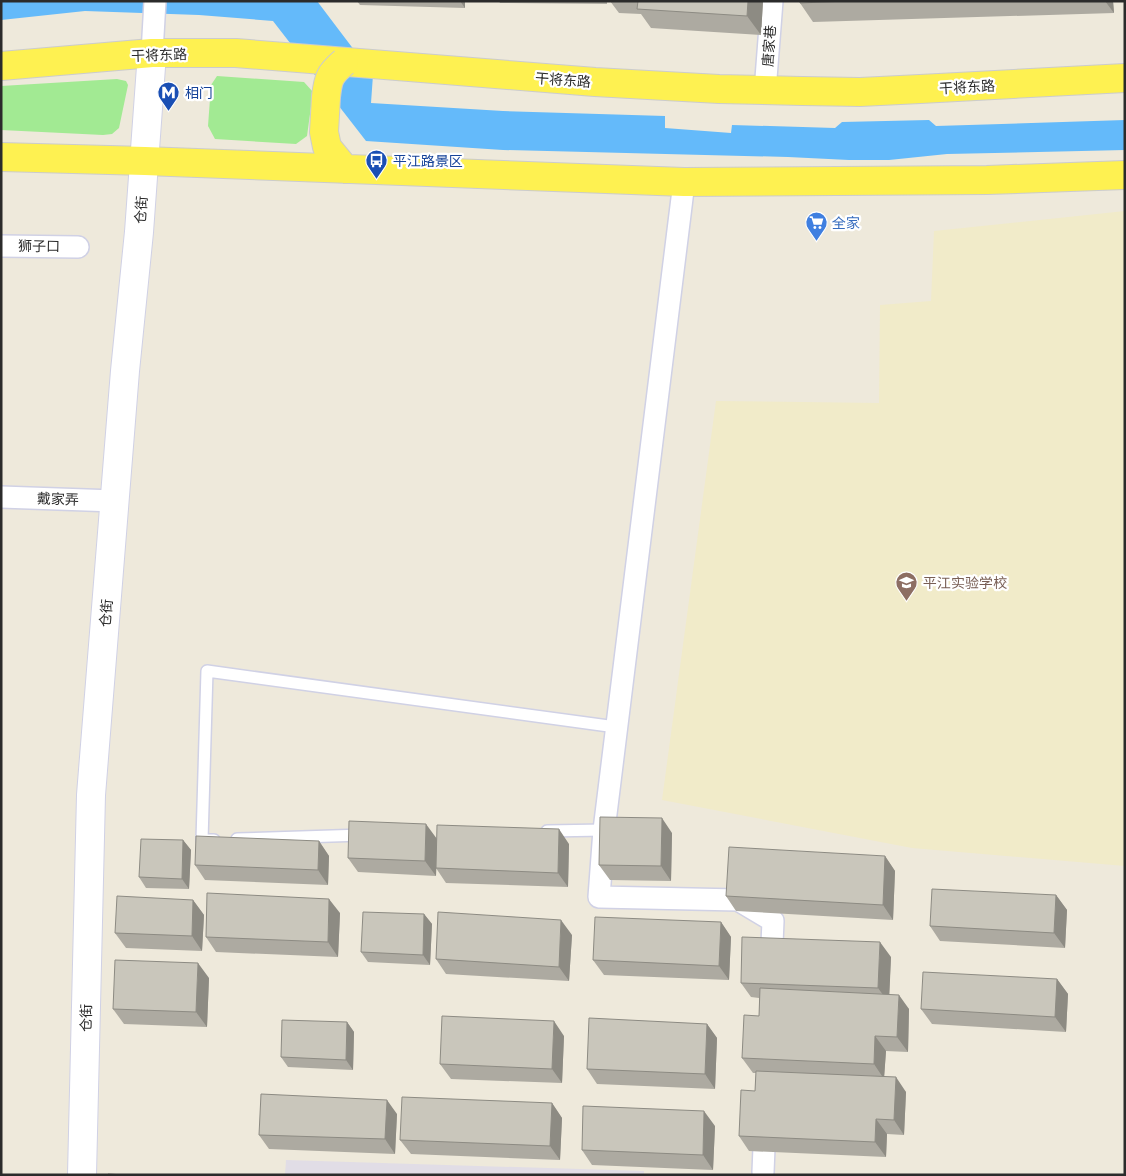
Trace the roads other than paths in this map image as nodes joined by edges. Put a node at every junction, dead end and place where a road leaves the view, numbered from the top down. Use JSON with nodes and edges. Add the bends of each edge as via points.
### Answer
{"nodes":[{"id":1,"x":155,"y":1,"type":"edge"},
{"id":2,"x":772,"y":1,"type":"edge"},
{"id":3,"x":153,"y":40,"type":"junction"},
{"id":4,"x":344,"y":62,"type":"junction"},
{"id":5,"x":1,"y":66,"type":"edge"},
{"id":6,"x":1125,"y":78,"type":"edge"},
{"id":7,"x":765,"y":90,"type":"junction"},
{"id":8,"x":1,"y":156,"type":"edge"},
{"id":9,"x":145,"y":160,"type":"junction"},
{"id":10,"x":345,"y":169,"type":"junction"},
{"id":11,"x":1125,"y":175,"type":"edge"},
{"id":12,"x":684,"y":182,"type":"junction"},
{"id":13,"x":1,"y":246,"type":"edge"},
{"id":14,"x":78,"y":247,"type":"dead end"},
{"id":15,"x":1,"y":498,"type":"edge"},
{"id":16,"x":115,"y":501,"type":"junction"},
{"id":17,"x":616,"y":727,"type":"junction"},
{"id":18,"x":604,"y":830,"type":"junction"},
{"id":19,"x":535,"y":832,"type":"edge"},
{"id":20,"x":378,"y":834,"type":"edge"},
{"id":21,"x":770,"y":989,"type":"edge"},
{"id":22,"x":765,"y":1104,"type":"edge"},
{"id":23,"x":762,"y":1172,"type":"dead end"},
{"id":24,"x":82,"y":1175,"type":"edge"}],
"edges":[{"from":1,"to":3,"type":"street"},
{"from":2,"to":7,"type":"street","name":"唐家巷"},
{"from":3,"to":4,"type":"main road","name":"干将东路","via":[[236,54]]},
{"from":3,"to":5,"type":"main road","name":"干将东路"},
{"from":3,"to":9,"type":"street","name":"仓街"},
{"from":4,"to":7,"type":"main road","name":"干将东路","via":[[595,82]]},
{"from":4,"to":10,"type":"main road","bridge":true,"via":[[333,71],[328,81],[324,132],[327,147]]},
{"from":6,"to":7,"type":"main road","name":"干将东路","via":[[860,92]]},
{"from":8,"to":9,"type":"main road"},
{"from":9,"to":10,"type":"main road"},
{"from":9,"to":16,"type":"street","name":"仓街"},
{"from":10,"to":12,"type":"main road"},
{"from":11,"to":12,"type":"main road","via":[[988,180]]},
{"from":12,"to":17,"type":"street"},
{"from":13,"to":14,"type":"street","name":"狮子口"},
{"from":15,"to":16,"type":"street","name":"戴家弄"},
{"from":16,"to":24,"type":"street","name":"仓街","via":[[91,795]]},
{"from":17,"to":18,"type":"street"},
{"from":17,"to":20,"type":"lane","via":[[207,672],[202,840]]},
{"from":18,"to":19,"type":"lane"},
{"from":18,"to":21,"type":"street","via":[[599,897],[738,900],[773,921]]},
{"from":22,"to":23,"type":"street"}]}
